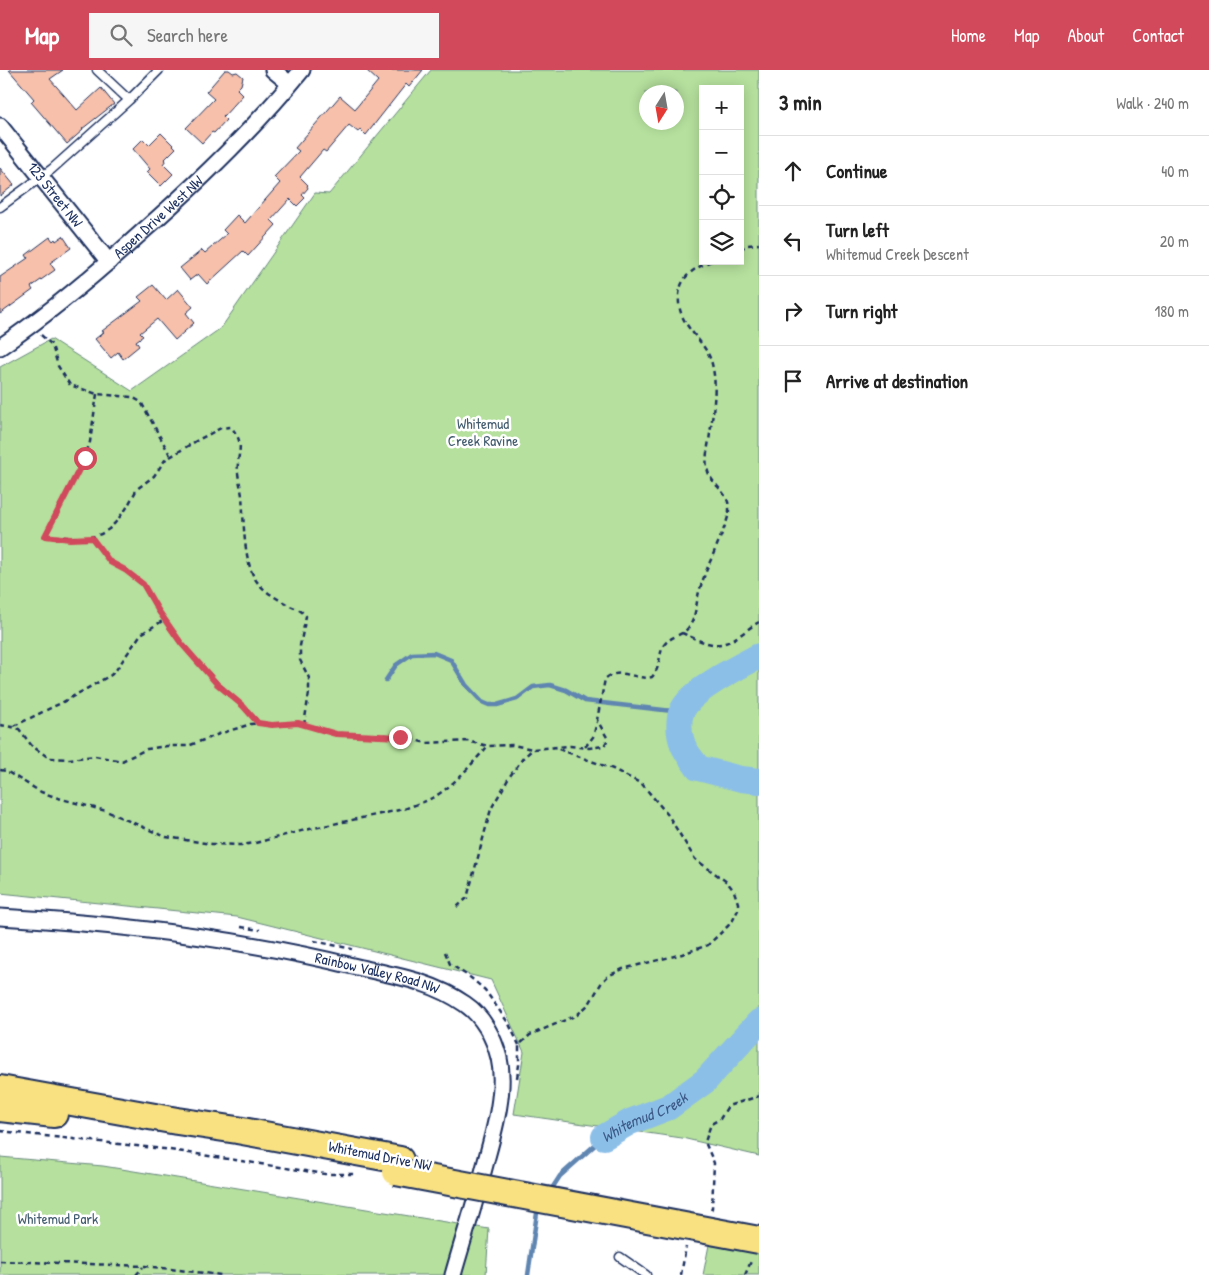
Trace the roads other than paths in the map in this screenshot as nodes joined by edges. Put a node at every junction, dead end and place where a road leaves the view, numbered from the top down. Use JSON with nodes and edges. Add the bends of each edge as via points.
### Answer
{"nodes":[{"id":1,"x":97,"y":70,"type":"edge"},
{"id":2,"x":159,"y":70,"type":"edge"},
{"id":3,"x":273,"y":70,"type":"edge"},
{"id":4,"x":302,"y":70,"type":"edge"},
{"id":5,"x":290,"y":84,"type":"junction"},
{"id":6,"x":129,"y":100,"type":"junction"},
{"id":7,"x":0,"y":126,"type":"edge"},
{"id":8,"x":41,"y":176,"type":"junction"},
{"id":9,"x":0,"y":207,"type":"edge"},
{"id":10,"x":109,"y":262,"type":"junction"},
{"id":11,"x":0,"y":347,"type":"edge"},
{"id":12,"x":0,"y":917,"type":"edge"},
{"id":13,"x":0,"y":1088,"type":"edge"},
{"id":14,"x":0,"y":1108,"type":"edge"},
{"id":15,"x":398,"y":1166,"type":"junction"},
{"id":16,"x":759,"y":1226,"type":"edge"},
{"id":17,"x":759,"y":1240,"type":"edge"},
{"id":18,"x":620,"y":1257,"type":"dead end"},
{"id":19,"x":453,"y":1275,"type":"edge"},
{"id":20,"x":646,"y":1275,"type":"edge"}],
"edges":[{"from":1,"to":6,"type":"lane"},
{"from":2,"to":6,"type":"lane"},
{"from":3,"to":5,"type":"street"},
{"from":4,"to":5,"type":"street","name":"Aspen Drive West NW"},
{"from":5,"to":10,"type":"street","name":"Aspen Drive West NW","via":[[200,181]]},
{"from":6,"to":8,"type":"lane"},
{"from":7,"to":8,"type":"street","name":"123 Street NW"},
{"from":8,"to":9,"type":"lane"},
{"from":8,"to":10,"type":"street","name":"123 Street NW"},
{"from":10,"to":11,"type":"street","name":"Aspen Drive West NW","via":[[31,326]]},
{"from":12,"to":19,"type":"street","name":"Rainbow Valley Road NW","via":[[175,932],[300,953],[436,987],[467,1005],[487,1027],[494,1042],[500,1061],[500,1084],[496,1120]]},
{"from":13,"to":15,"type":"highway","name":"Whitemud Drive NW","via":[[237,1130]]},
{"from":14,"to":15,"type":"highway","name":"Whitemud Drive NW","via":[[129,1124]]},
{"from":15,"to":16,"type":"highway","name":"Whitemud Drive NW"},
{"from":15,"to":17,"type":"highway","name":"Whitemud Drive NW","bridge":true},
{"from":18,"to":20,"type":"lane"}]}
